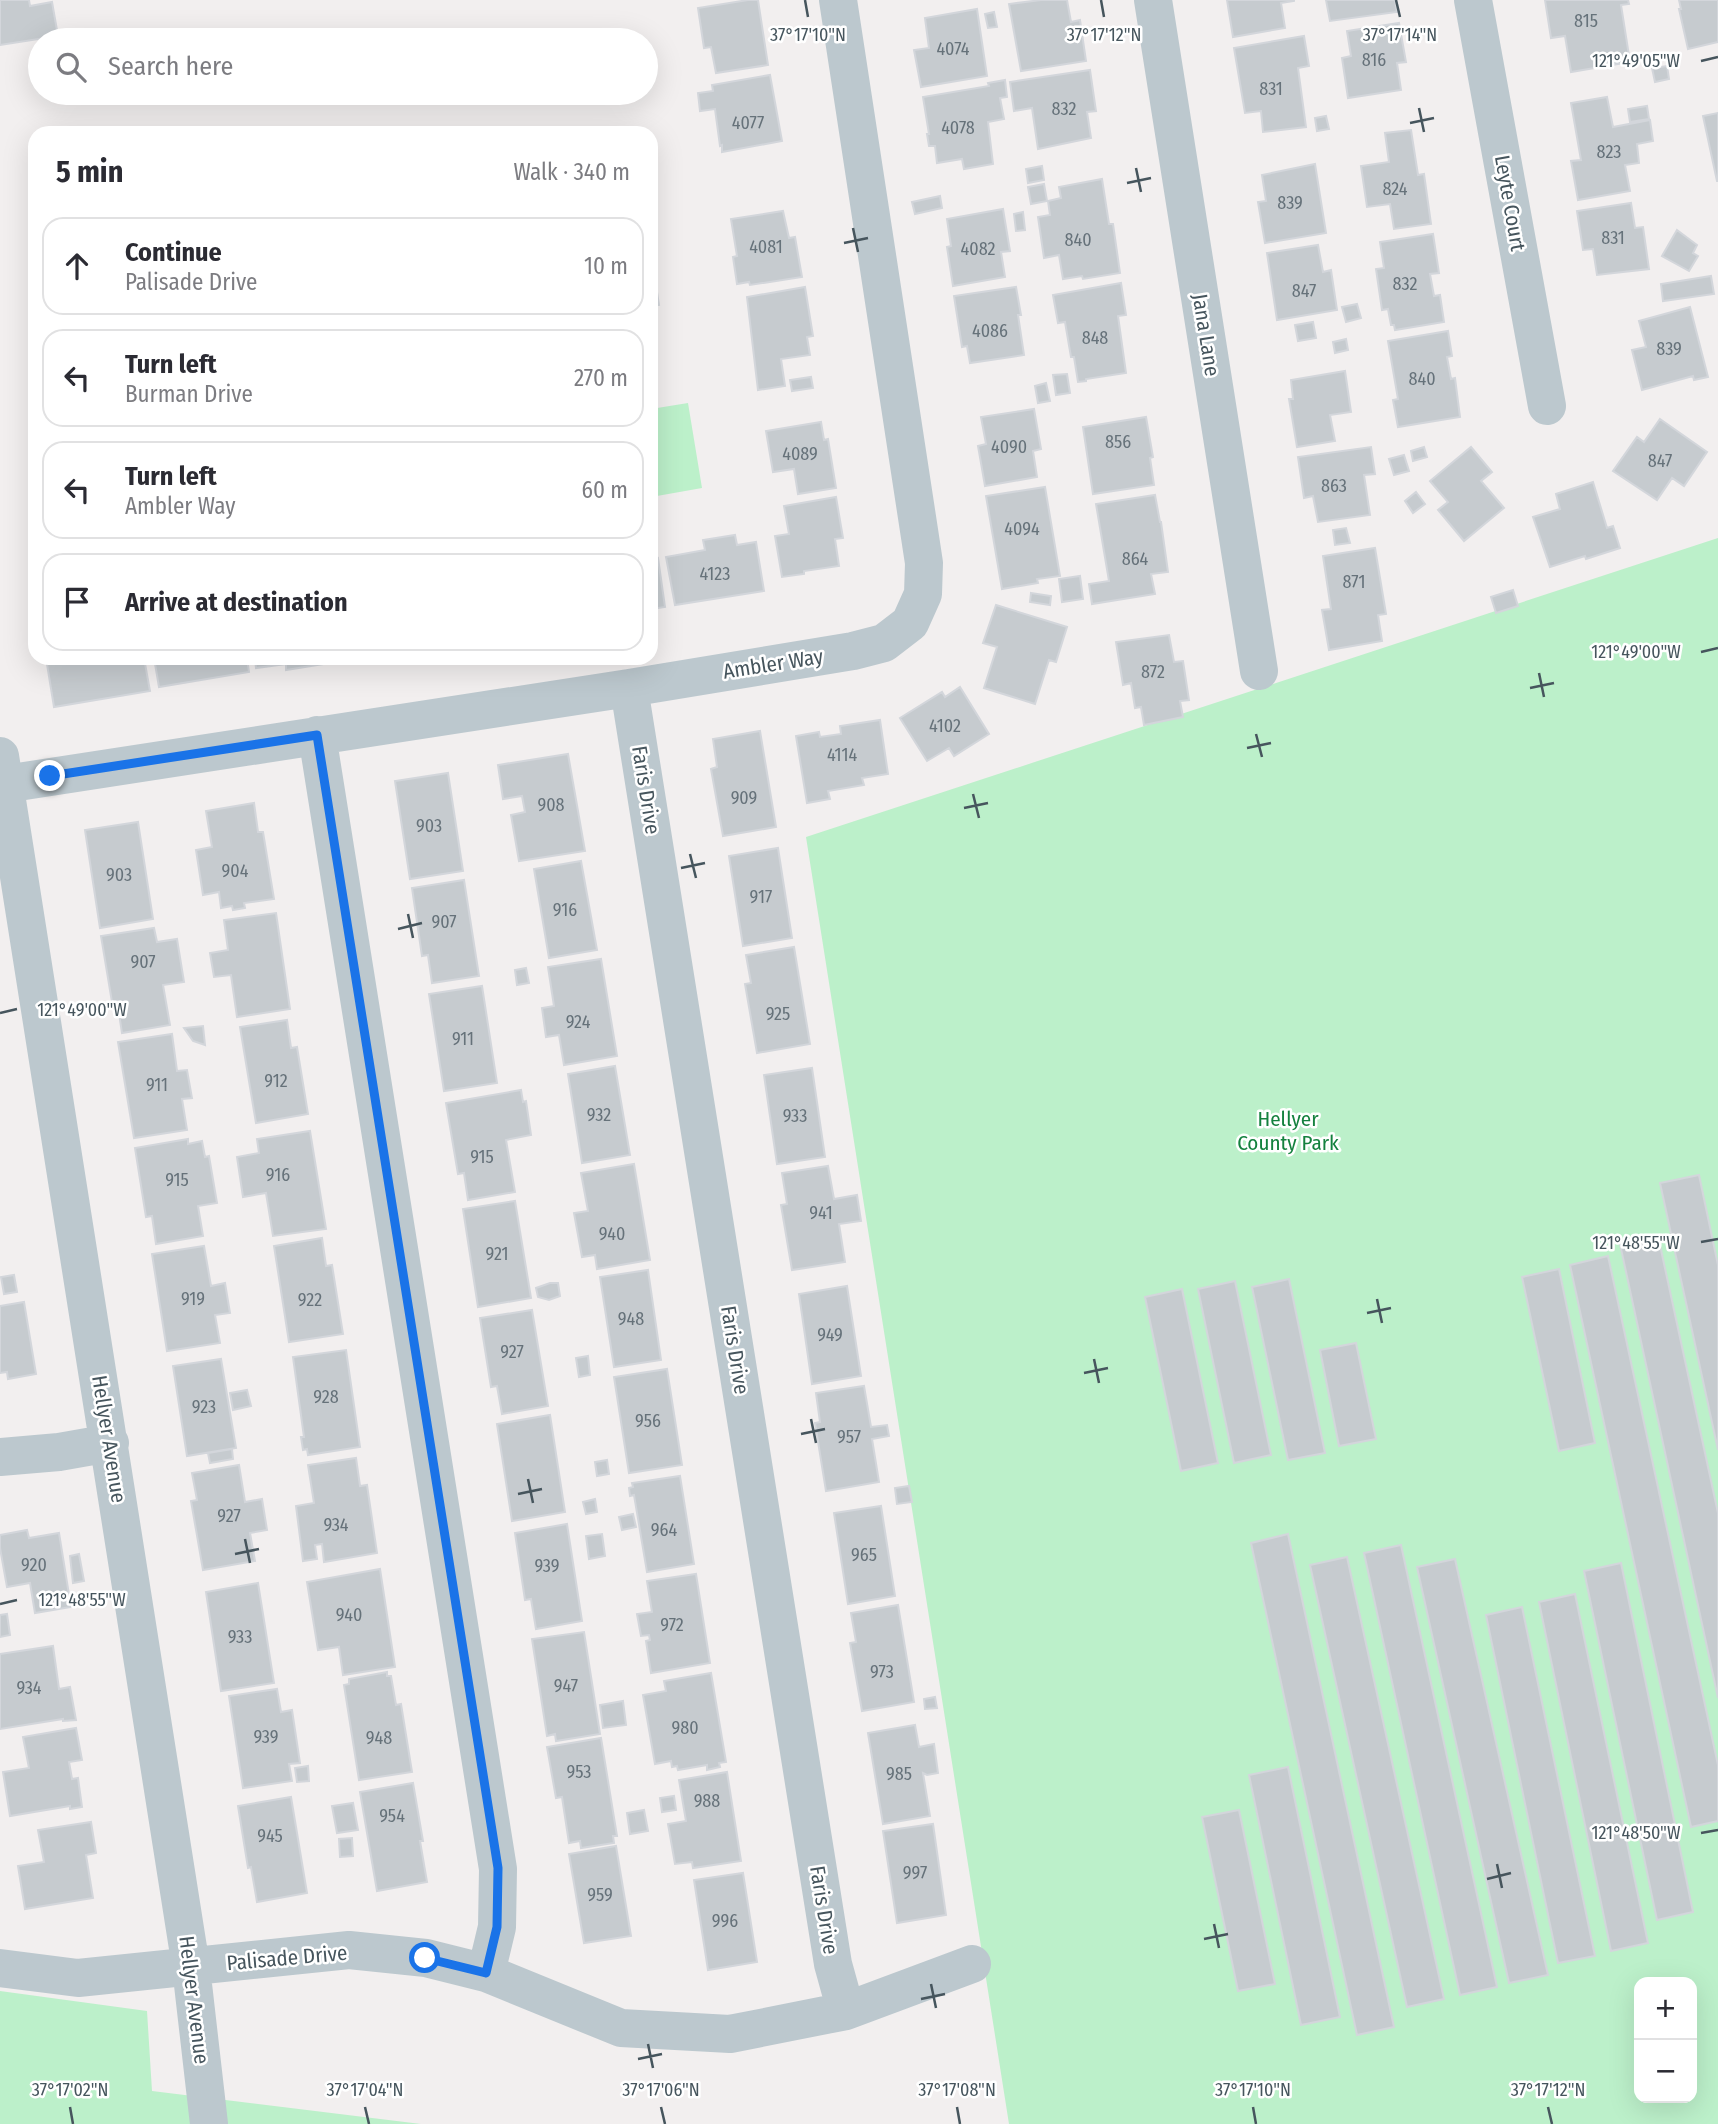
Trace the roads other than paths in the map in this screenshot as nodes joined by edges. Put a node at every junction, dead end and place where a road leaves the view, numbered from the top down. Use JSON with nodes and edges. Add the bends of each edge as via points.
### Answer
{"nodes":[{"id":1,"x":838,"y":0,"type":"edge"},
{"id":2,"x":1153,"y":0,"type":"edge"},
{"id":3,"x":1474,"y":0,"type":"edge"},
{"id":4,"x":1547,"y":406,"type":"dead end"},
{"id":5,"x":1259,"y":671,"type":"dead end"},
{"id":6,"x":629,"y":688,"type":"junction"},
{"id":7,"x":317,"y":735,"type":"junction"},
{"id":8,"x":2,"y":770,"type":"edge"},
{"id":9,"x":110,"y":1443,"type":"junction"},
{"id":10,"x":0,"y":1457,"type":"edge"},
{"id":11,"x":972,"y":1964,"type":"dead end"},
{"id":12,"x":191,"y":1967,"type":"junction"},
{"id":13,"x":0,"y":1968,"type":"edge"},
{"id":14,"x":486,"y":1973,"type":"junction"},
{"id":15,"x":846,"y":2011,"type":"junction"},
{"id":16,"x":209,"y":2124,"type":"edge"}],
"edges":[{"from":1,"to":6,"type":"street","name":"Ambler Way","via":[[924,563],[923,594],[910,623],[884,643]]},
{"from":2,"to":5,"type":"street","name":"Jana Lane"},
{"from":3,"to":4,"type":"street","name":"Leyte Court"},
{"from":6,"to":7,"type":"street","name":"Ambler Way"},
{"from":6,"to":15,"type":"street","name":"Faris Drive","via":[[833,1964]]},
{"from":7,"to":8,"type":"street","name":"Ambler Way"},
{"from":7,"to":14,"type":"street","via":[[498,1868],[497,1927]]},
{"from":8,"to":9,"type":"street","name":"Hellyer Avenue"},
{"from":9,"to":10,"type":"street"},
{"from":9,"to":12,"type":"street","name":"Hellyer Avenue"},
{"from":11,"to":15,"type":"street","name":"Palisade Drive"},
{"from":12,"to":13,"type":"street","name":"Palisade Drive","via":[[78,1978]]},
{"from":12,"to":14,"type":"street","name":"Palisade Drive","via":[[349,1950],[425,1958]]},
{"from":12,"to":16,"type":"street","name":"Hellyer Avenue"},
{"from":14,"to":15,"type":"street","name":"Palisade Drive","via":[[621,2028],[730,2034]]}]}
